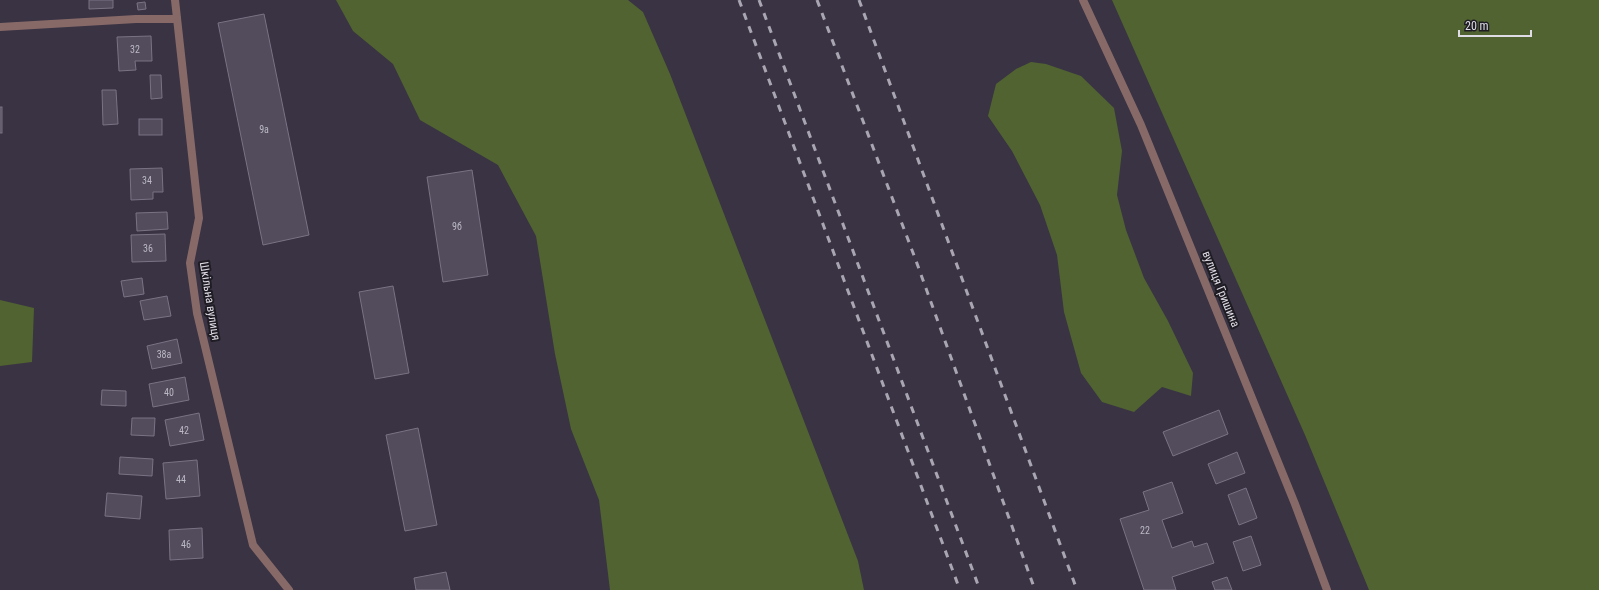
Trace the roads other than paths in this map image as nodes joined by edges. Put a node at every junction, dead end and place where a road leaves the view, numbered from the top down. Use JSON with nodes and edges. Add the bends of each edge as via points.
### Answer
{"nodes":[{"id":1,"x":175,"y":0,"type":"edge"},
{"id":2,"x":1083,"y":0,"type":"edge"},
{"id":3,"x":177,"y":19,"type":"junction"},
{"id":4,"x":0,"y":27,"type":"edge"},
{"id":5,"x":289,"y":590,"type":"edge"},
{"id":6,"x":1327,"y":590,"type":"edge"}],
"edges":[{"from":1,"to":3,"type":"street","name":"Шкільна вулиця"},
{"from":2,"to":6,"type":"street","name":"вулиця Гришина","via":[[1141,125],[1295,504]]},
{"from":3,"to":4,"type":"street"},
{"from":3,"to":5,"type":"street","name":"Шкільна вулиця","via":[[199,218],[190,262],[197,313],[253,545]]}]}
